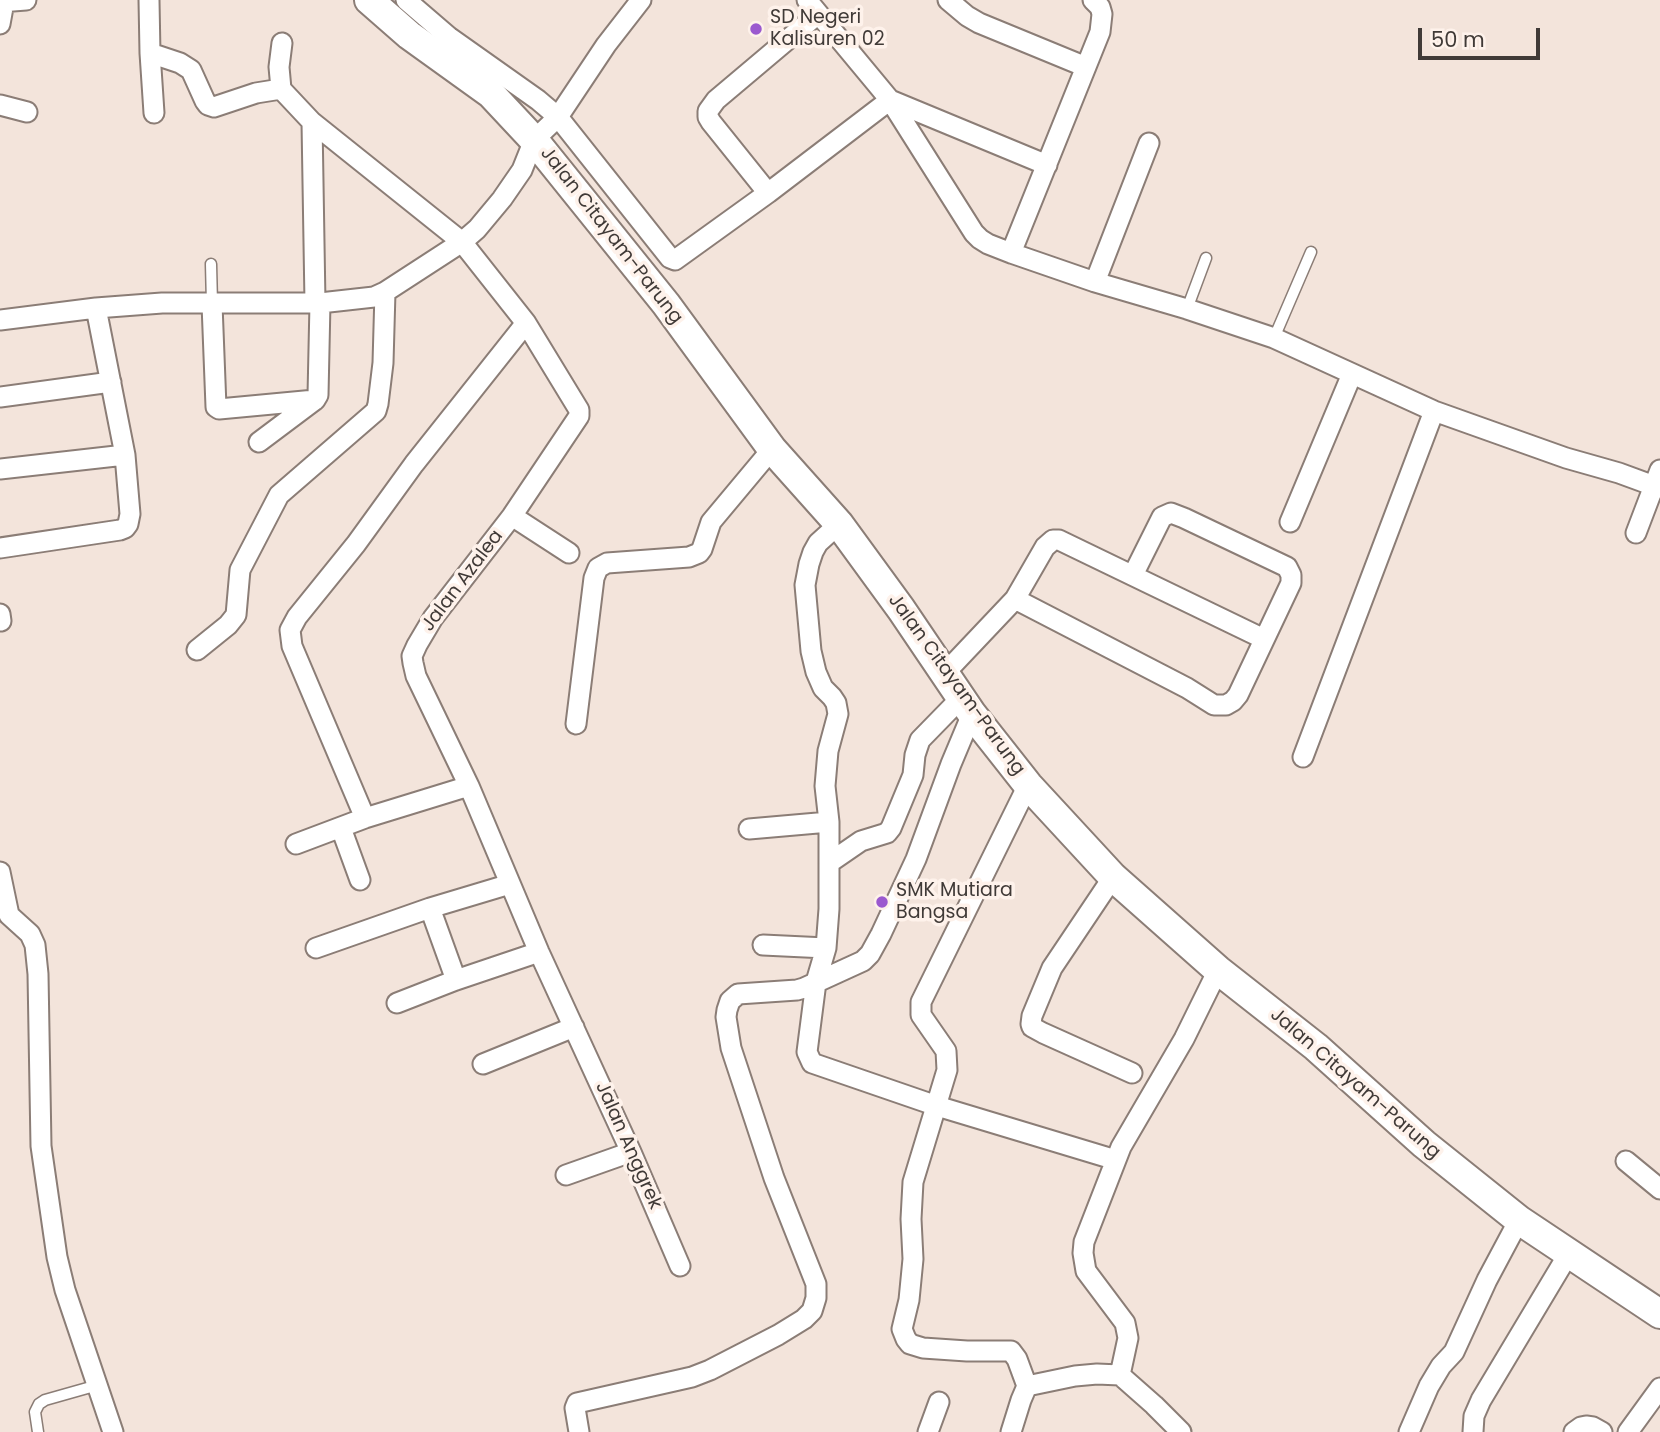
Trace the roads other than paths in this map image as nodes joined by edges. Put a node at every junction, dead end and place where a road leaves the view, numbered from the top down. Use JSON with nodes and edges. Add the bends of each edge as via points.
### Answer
{"nodes":[{"id":1,"x":26,"y":0,"type":"edge"},
{"id":2,"x":149,"y":0,"type":"edge"},
{"id":3,"x":369,"y":0,"type":"edge"},
{"id":4,"x":406,"y":0,"type":"edge"},
{"id":5,"x":641,"y":0,"type":"edge"},
{"id":6,"x":948,"y":0,"type":"edge"},
{"id":7,"x":1093,"y":0,"type":"edge"},
{"id":8,"x":2,"y":2,"type":"edge"},
{"id":9,"x":813,"y":7,"type":"edge"},
{"id":10,"x":0,"y":24,"type":"edge"},
{"id":11,"x":282,"y":43,"type":"dead end"},
{"id":12,"x":149,"y":53,"type":"junction"},
{"id":13,"x":1086,"y":67,"type":"junction"},
{"id":14,"x":281,"y":89,"type":"junction"},
{"id":15,"x":890,"y":100,"type":"junction"},
{"id":16,"x":0,"y":105,"type":"edge"},
{"id":17,"x":26,"y":112,"type":"dead end"},
{"id":18,"x":154,"y":113,"type":"dead end"},
{"id":19,"x":558,"y":117,"type":"junction"},
{"id":20,"x":312,"y":122,"type":"junction"},
{"id":21,"x":534,"y":139,"type":"junction"},
{"id":22,"x":1149,"y":143,"type":"dead end"},
{"id":23,"x":1047,"y":165,"type":"junction"},
{"id":24,"x":768,"y":193,"type":"junction"},
{"id":25,"x":462,"y":242,"type":"junction"},
{"id":26,"x":1311,"y":252,"type":"dead end"},
{"id":27,"x":1011,"y":253,"type":"junction"},
{"id":28,"x":1206,"y":258,"type":"dead end"},
{"id":29,"x":211,"y":264,"type":"dead end"},
{"id":30,"x":1095,"y":282,"type":"junction"},
{"id":31,"x":385,"y":292,"type":"junction"},
{"id":32,"x":317,"y":303,"type":"junction"},
{"id":33,"x":212,"y":304,"type":"junction"},
{"id":34,"x":96,"y":308,"type":"junction"},
{"id":35,"x":1187,"y":309,"type":"junction"},
{"id":36,"x":0,"y":320,"type":"edge"},
{"id":37,"x":526,"y":323,"type":"junction"},
{"id":38,"x":1274,"y":338,"type":"junction"},
{"id":39,"x":1352,"y":374,"type":"junction"},
{"id":40,"x":111,"y":382,"type":"junction"},
{"id":41,"x":0,"y":397,"type":"edge"},
{"id":42,"x":314,"y":401,"type":"junction"},
{"id":43,"x":1434,"y":411,"type":"junction"},
{"id":44,"x":260,"y":442,"type":"dead end"},
{"id":45,"x":772,"y":449,"type":"junction"},
{"id":46,"x":125,"y":455,"type":"junction"},
{"id":47,"x":0,"y":469,"type":"edge"},
{"id":48,"x":1658,"y":481,"type":"edge"},
{"id":49,"x":512,"y":516,"type":"junction"},
{"id":50,"x":1290,"y":522,"type":"dead end"},
{"id":51,"x":839,"y":524,"type":"junction"},
{"id":52,"x":1636,"y":533,"type":"dead end"},
{"id":53,"x":0,"y":548,"type":"edge"},
{"id":54,"x":569,"y":553,"type":"dead end"},
{"id":55,"x":1133,"y":575,"type":"junction"},
{"id":56,"x":1015,"y":599,"type":"junction"},
{"id":57,"x":1264,"y":639,"type":"junction"},
{"id":58,"x":197,"y":650,"type":"dead end"},
{"id":59,"x":944,"y":674,"type":"junction"},
{"id":60,"x":967,"y":706,"type":"junction"},
{"id":61,"x":576,"y":724,"type":"dead end"},
{"id":62,"x":1303,"y":757,"type":"dead end"},
{"id":63,"x":1028,"y":785,"type":"junction"},
{"id":64,"x":469,"y":786,"type":"junction"},
{"id":65,"x":365,"y":818,"type":"junction"},
{"id":66,"x":829,"y":821,"type":"junction"},
{"id":67,"x":341,"y":828,"type":"junction"},
{"id":68,"x":749,"y":829,"type":"dead end"},
{"id":69,"x":296,"y":844,"type":"dead end"},
{"id":70,"x":829,"y":863,"type":"junction"},
{"id":71,"x":0,"y":872,"type":"edge"},
{"id":72,"x":1113,"y":877,"type":"junction"},
{"id":73,"x":360,"y":880,"type":"dead end"},
{"id":74,"x":510,"y":884,"type":"junction"},
{"id":75,"x":430,"y":908,"type":"junction"},
{"id":76,"x":4,"y":916,"type":"edge"},
{"id":77,"x":763,"y":945,"type":"dead end"},
{"id":78,"x":826,"y":947,"type":"junction"},
{"id":79,"x":316,"y":948,"type":"dead end"},
{"id":80,"x":539,"y":952,"type":"junction"},
{"id":81,"x":1218,"y":970,"type":"junction"},
{"id":82,"x":456,"y":980,"type":"junction"},
{"id":83,"x":816,"y":982,"type":"junction"},
{"id":84,"x":397,"y":1003,"type":"dead end"},
{"id":85,"x":574,"y":1027,"type":"junction"},
{"id":86,"x":482,"y":1064,"type":"dead end"},
{"id":87,"x":1132,"y":1073,"type":"dead end"},
{"id":88,"x":937,"y":1106,"type":"junction"},
{"id":89,"x":631,"y":1152,"type":"junction"},
{"id":90,"x":1116,"y":1160,"type":"junction"},
{"id":91,"x":1626,"y":1161,"type":"dead end"},
{"id":92,"x":566,"y":1175,"type":"dead end"},
{"id":93,"x":1660,"y":1189,"type":"edge"},
{"id":94,"x":1519,"y":1220,"type":"junction"},
{"id":95,"x":1569,"y":1253,"type":"junction"},
{"id":96,"x":680,"y":1266,"type":"dead end"},
{"id":97,"x":1660,"y":1314,"type":"edge"},
{"id":98,"x":1120,"y":1375,"type":"junction"},
{"id":99,"x":98,"y":1385,"type":"junction"},
{"id":100,"x":1027,"y":1386,"type":"junction"},
{"id":101,"x":1660,"y":1388,"type":"edge"},
{"id":102,"x":939,"y":1402,"type":"dead end"},
{"id":103,"x":38,"y":1432,"type":"edge"},
{"id":104,"x":113,"y":1432,"type":"edge"},
{"id":105,"x":579,"y":1432,"type":"edge"},
{"id":106,"x":928,"y":1432,"type":"edge"},
{"id":107,"x":1011,"y":1432,"type":"edge"},
{"id":108,"x":1181,"y":1432,"type":"edge"},
{"id":109,"x":1409,"y":1432,"type":"edge"},
{"id":110,"x":1473,"y":1432,"type":"edge"},
{"id":111,"x":1574,"y":1432,"type":"edge"},
{"id":112,"x":1602,"y":1432,"type":"edge"},
{"id":113,"x":1628,"y":1432,"type":"edge"}],
"edges":[{"from":1,"to":8,"type":"street"},
{"from":2,"to":12,"type":"street"},
{"from":3,"to":21,"type":"main road","name":"Jalan Citayam-Parung","via":[[491,94]]},
{"from":4,"to":19,"type":"street"},
{"from":5,"to":19,"type":"street"},
{"from":6,"to":13,"type":"street","via":[[979,23]]},
{"from":7,"to":13,"type":"street","via":[[1100,7],[1102,20]]},
{"from":8,"to":10,"type":"street"},
{"from":9,"to":15,"type":"street"},
{"from":9,"to":24,"type":"street","via":[[708,111],[711,122]]},
{"from":11,"to":14,"type":"street"},
{"from":12,"to":14,"type":"street","via":[[191,70],[211,107]]},
{"from":12,"to":18,"type":"street"},
{"from":13,"to":23,"type":"street"},
{"from":14,"to":20,"type":"street","name":"Jalan Azalea"},
{"from":15,"to":23,"type":"street"},
{"from":15,"to":24,"type":"street"},
{"from":15,"to":27,"type":"street","via":[[974,233]]},
{"from":16,"to":17,"type":"street"},
{"from":19,"to":21,"type":"street"},
{"from":19,"to":24,"type":"street","via":[[673,260]]},
{"from":20,"to":25,"type":"street","name":"Jalan Azalea"},
{"from":20,"to":32,"type":"street"},
{"from":21,"to":25,"type":"street","via":[[522,170],[502,199]]},
{"from":21,"to":45,"type":"main road","name":"Jalan Citayam-Parung","via":[[666,304]]},
{"from":22,"to":30,"type":"street"},
{"from":23,"to":27,"type":"street"},
{"from":25,"to":31,"type":"street"},
{"from":25,"to":37,"type":"street","name":"Jalan Azalea"},
{"from":26,"to":38,"type":"lane"},
{"from":27,"to":30,"type":"street"},
{"from":28,"to":35,"type":"lane"},
{"from":29,"to":33,"type":"lane"},
{"from":30,"to":35,"type":"street"},
{"from":31,"to":32,"type":"street"},
{"from":31,"to":58,"type":"street","via":[[376,411],[279,495],[240,570],[236,615]]},
{"from":32,"to":33,"type":"street"},
{"from":32,"to":42,"type":"street","via":[[318,395]]},
{"from":33,"to":34,"type":"street"},
{"from":33,"to":42,"type":"street","via":[[216,407]]},
{"from":34,"to":36,"type":"street"},
{"from":34,"to":40,"type":"street"},
{"from":35,"to":38,"type":"street"},
{"from":37,"to":49,"type":"street","name":"Jalan Azalea","via":[[580,413]]},
{"from":37,"to":65,"type":"street","via":[[290,630],[292,646]]},
{"from":38,"to":39,"type":"street"},
{"from":39,"to":43,"type":"street"},
{"from":39,"to":50,"type":"street"},
{"from":40,"to":41,"type":"street"},
{"from":40,"to":46,"type":"street"},
{"from":42,"to":44,"type":"street"},
{"from":43,"to":48,"type":"street","via":[[1566,458]]},
{"from":43,"to":62,"type":"street"},
{"from":45,"to":51,"type":"main road","name":"Jalan Citayam-Parung"},
{"from":45,"to":61,"type":"street","via":[[711,522],[699,553],[607,563],[598,568]]},
{"from":46,"to":47,"type":"street"},
{"from":46,"to":53,"type":"street","via":[[130,514],[125,528]]},
{"from":48,"to":52,"type":"street"},
{"from":49,"to":54,"type":"street"},
{"from":49,"to":64,"type":"street","name":"Jalan Azalea","via":[[433,618],[412,656],[416,676]]},
{"from":51,"to":59,"type":"main road","name":"Jalan Citayam-Parung"},
{"from":51,"to":66,"type":"street","via":[[818,543],[805,585],[816,672],[838,714],[825,786]]},
{"from":55,"to":56,"type":"street","via":[[1067,542],[1053,540]]},
{"from":55,"to":57,"type":"street"},
{"from":55,"to":57,"type":"street","via":[[1162,517],[1171,513],[1282,564],[1290,572],[1291,583]]},
{"from":56,"to":57,"type":"street","via":[[1214,705],[1226,705],[1238,695]]},
{"from":56,"to":59,"type":"street"},
{"from":59,"to":60,"type":"main road","name":"Jalan Citayam-Parung"},
{"from":60,"to":63,"type":"main road","name":"Jalan Citayam-Parung"},
{"from":60,"to":70,"type":"street","via":[[920,740],[913,775],[887,833],[861,841]]},
{"from":60,"to":83,"type":"street","via":[[916,859],[881,934],[863,961]]},
{"from":63,"to":72,"type":"main road","name":"Jalan Citayam-Parung"},
{"from":63,"to":88,"type":"street","via":[[922,1002],[921,1016],[946,1051],[947,1070]]},
{"from":64,"to":65,"type":"street"},
{"from":64,"to":74,"type":"street","name":"Jalan Azalea"},
{"from":65,"to":67,"type":"street"},
{"from":66,"to":68,"type":"street"},
{"from":66,"to":70,"type":"street"},
{"from":67,"to":69,"type":"street"},
{"from":67,"to":73,"type":"street"},
{"from":70,"to":78,"type":"street"},
{"from":71,"to":76,"type":"street"},
{"from":72,"to":81,"type":"main road","name":"Jalan Citayam-Parung"},
{"from":72,"to":87,"type":"street","via":[[1052,968],[1031,1024]]},
{"from":74,"to":75,"type":"street"},
{"from":74,"to":80,"type":"street","name":"Jalan Azalea"},
{"from":75,"to":79,"type":"street"},
{"from":75,"to":82,"type":"street"},
{"from":76,"to":99,"type":"street","via":[[30,934],[35,946],[41,1146],[57,1257]]},
{"from":77,"to":78,"type":"street"},
{"from":78,"to":83,"type":"street"},
{"from":80,"to":82,"type":"street"},
{"from":80,"to":85,"type":"street","name":"Jalan Azalea"},
{"from":81,"to":90,"type":"street"},
{"from":81,"to":94,"type":"main road","name":"Jalan Citayam-Parung","via":[[1316,1046],[1424,1144]]},
{"from":82,"to":84,"type":"street"},
{"from":83,"to":88,"type":"street","via":[[807,1052],[811,1063]]},
{"from":83,"to":105,"type":"street","via":[[797,990],[738,995],[730,1001],[726,1017],[731,1048],[774,1178],[816,1284],[812,1311],[778,1335],[710,1370],[577,1403]]},
{"from":85,"to":86,"type":"street"},
{"from":85,"to":89,"type":"street","name":"Jalan Anggrek"},
{"from":88,"to":90,"type":"street"},
{"from":88,"to":100,"type":"street","via":[[913,1182],[913,1259],[903,1335],[910,1344],[923,1348],[1011,1351]]},
{"from":89,"to":92,"type":"street"},
{"from":89,"to":96,"type":"street","name":"Jalan Anggrek"},
{"from":90,"to":98,"type":"street","via":[[1083,1253],[1086,1271],[1125,1323],[1128,1338]]},
{"from":91,"to":93,"type":"street"},
{"from":94,"to":95,"type":"main road","name":"Jalan Citayam-Parung"},
{"from":94,"to":109,"type":"street","via":[[1454,1352],[1429,1385]]},
{"from":95,"to":97,"type":"main road","name":"Jalan Citayam-Parung"},
{"from":95,"to":110,"type":"street","via":[[1481,1400]]},
{"from":98,"to":100,"type":"street","via":[[1097,1374]]},
{"from":98,"to":108,"type":"street"},
{"from":99,"to":103,"type":"lane","via":[[39,1404],[34,1412]]},
{"from":99,"to":104,"type":"street"},
{"from":100,"to":107,"type":"street"},
{"from":101,"to":113,"type":"street"},
{"from":102,"to":106,"type":"street"},
{"from":111,"to":112,"type":"street","via":[[1586,1426]]}]}
